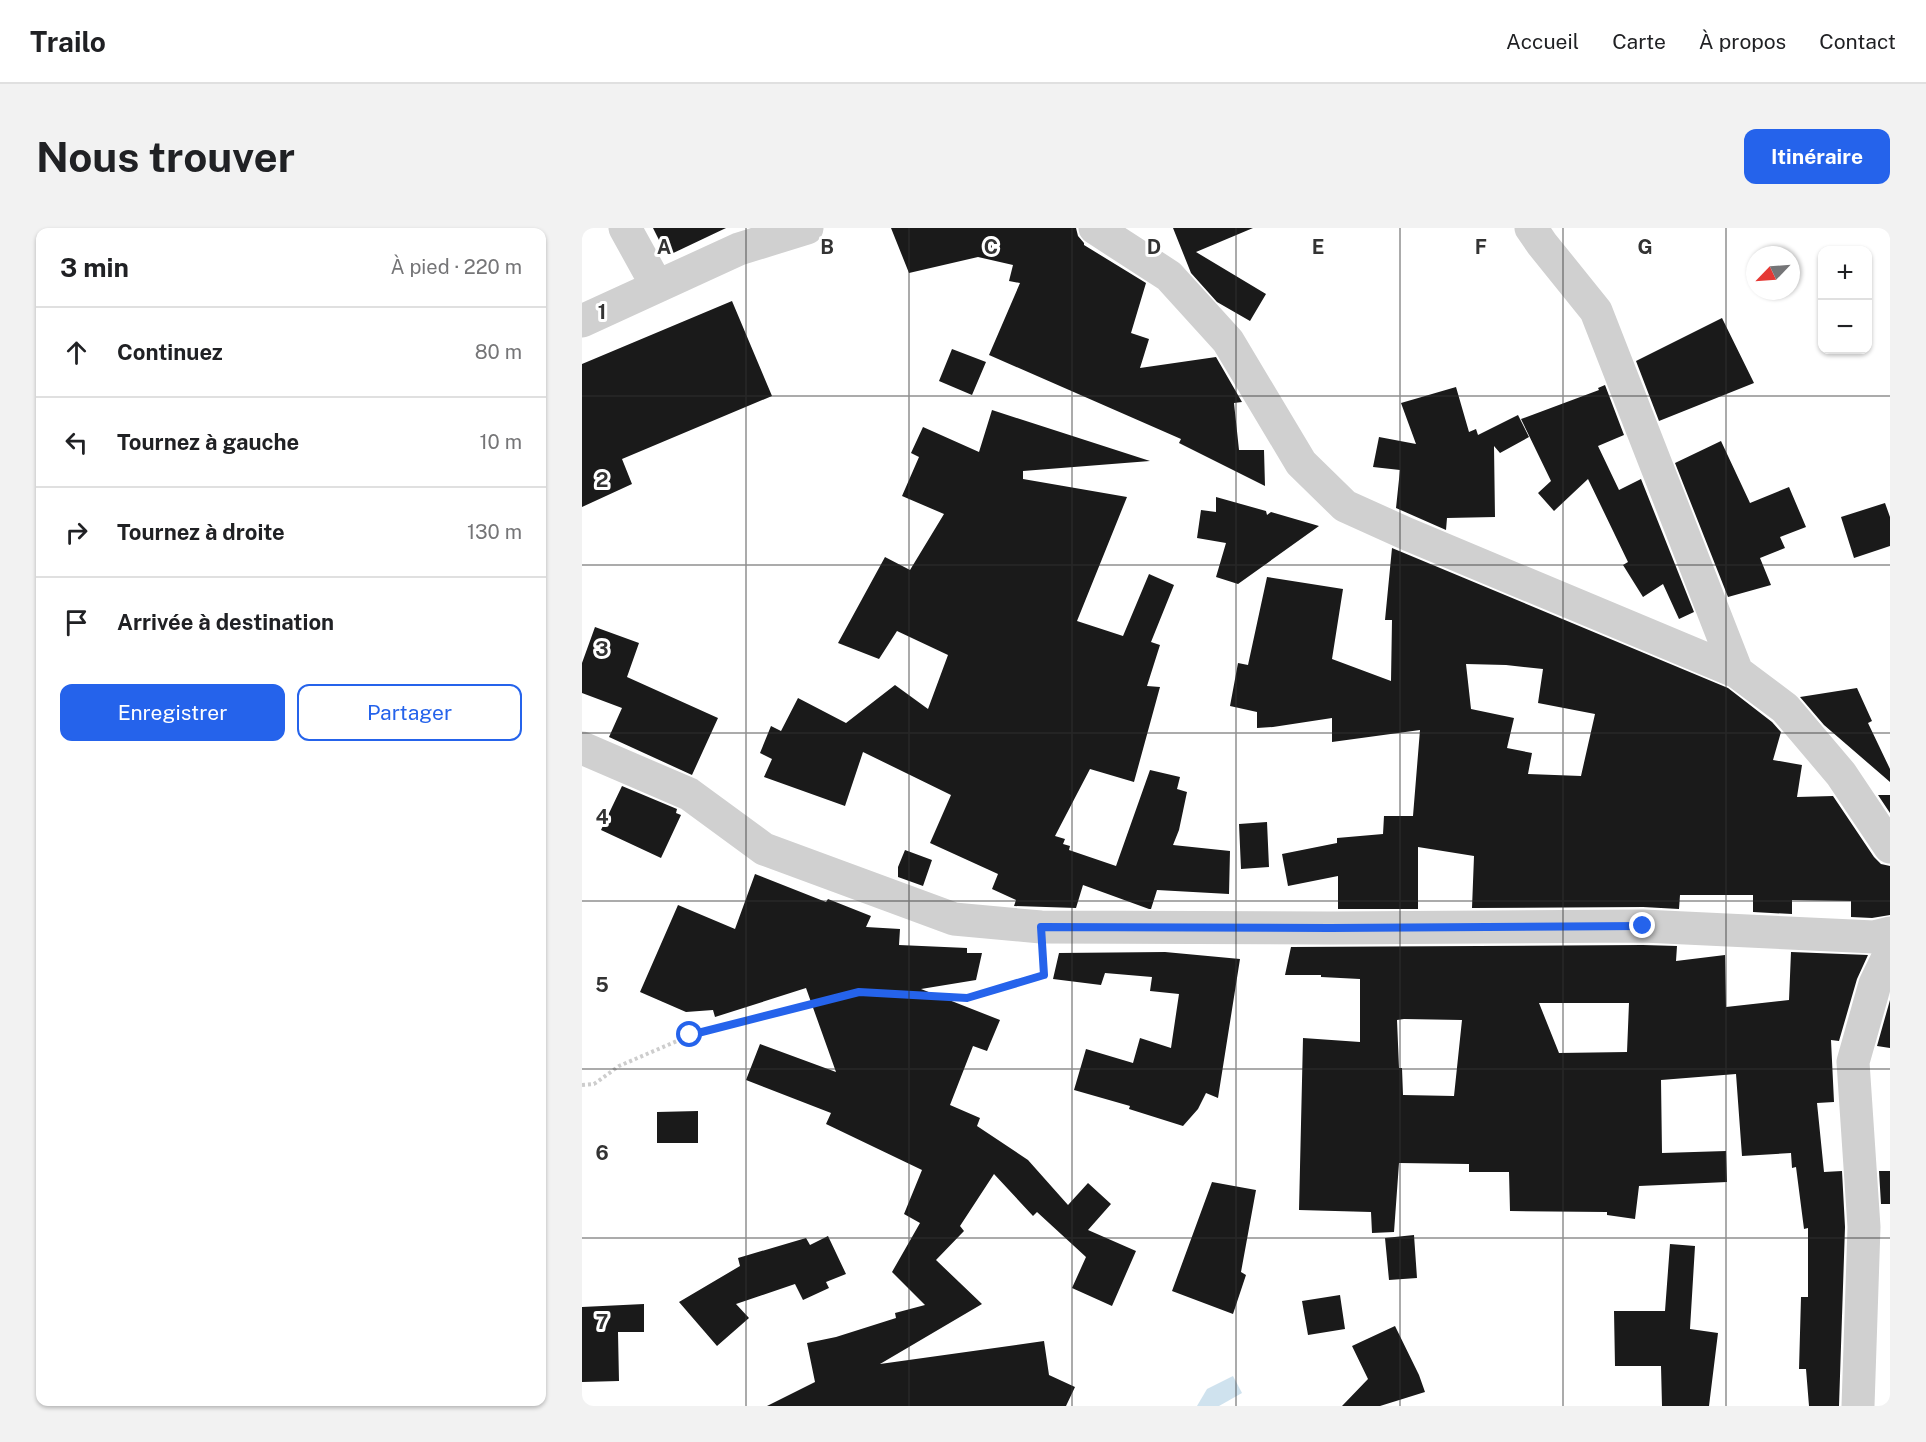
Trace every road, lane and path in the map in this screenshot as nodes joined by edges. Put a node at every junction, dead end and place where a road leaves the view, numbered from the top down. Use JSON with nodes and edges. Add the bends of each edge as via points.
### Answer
{"nodes":[{"id":1,"x":625,"y":228,"type":"edge"},
{"id":2,"x":807,"y":228,"type":"edge"},
{"id":3,"x":1095,"y":228,"type":"edge"},
{"id":4,"x":1532,"y":228,"type":"edge"},
{"id":5,"x":657,"y":286,"type":"junction"},
{"id":6,"x":582,"y":321,"type":"edge"},
{"id":7,"x":1737,"y":672,"type":"junction"},
{"id":8,"x":582,"y":748,"type":"edge"},
{"id":9,"x":1890,"y":847,"type":"edge"},
{"id":10,"x":1041,"y":927,"type":"junction"},
{"id":11,"x":1890,"y":933,"type":"edge"},
{"id":12,"x":1890,"y":953,"type":"edge"},
{"id":13,"x":582,"y":1085,"type":"edge"},
{"id":14,"x":1858,"y":1406,"type":"edge"}],
"edges":[{"from":1,"to":5,"type":"street"},
{"from":2,"to":5,"type":"street","via":[[739,249]]},
{"from":3,"to":7,"type":"street","via":[[1169,276],[1228,341],[1301,463],[1346,506]]},
{"from":4,"to":7,"type":"street","via":[[1596,311]]},
{"from":5,"to":6,"type":"street"},
{"from":7,"to":9,"type":"street","via":[[1785,708],[1842,774]]},
{"from":8,"to":10,"type":"street","via":[[689,794],[764,849],[954,919]]},
{"from":10,"to":11,"type":"street","via":[[1643,926],[1874,937]]},
{"from":10,"to":13,"type":"path","via":[[1044,975],[967,998],[859,992],[690,1035],[619,1066],[594,1084]]},
{"from":12,"to":14,"type":"street","via":[[1875,984],[1853,1062],[1864,1227]]}]}
